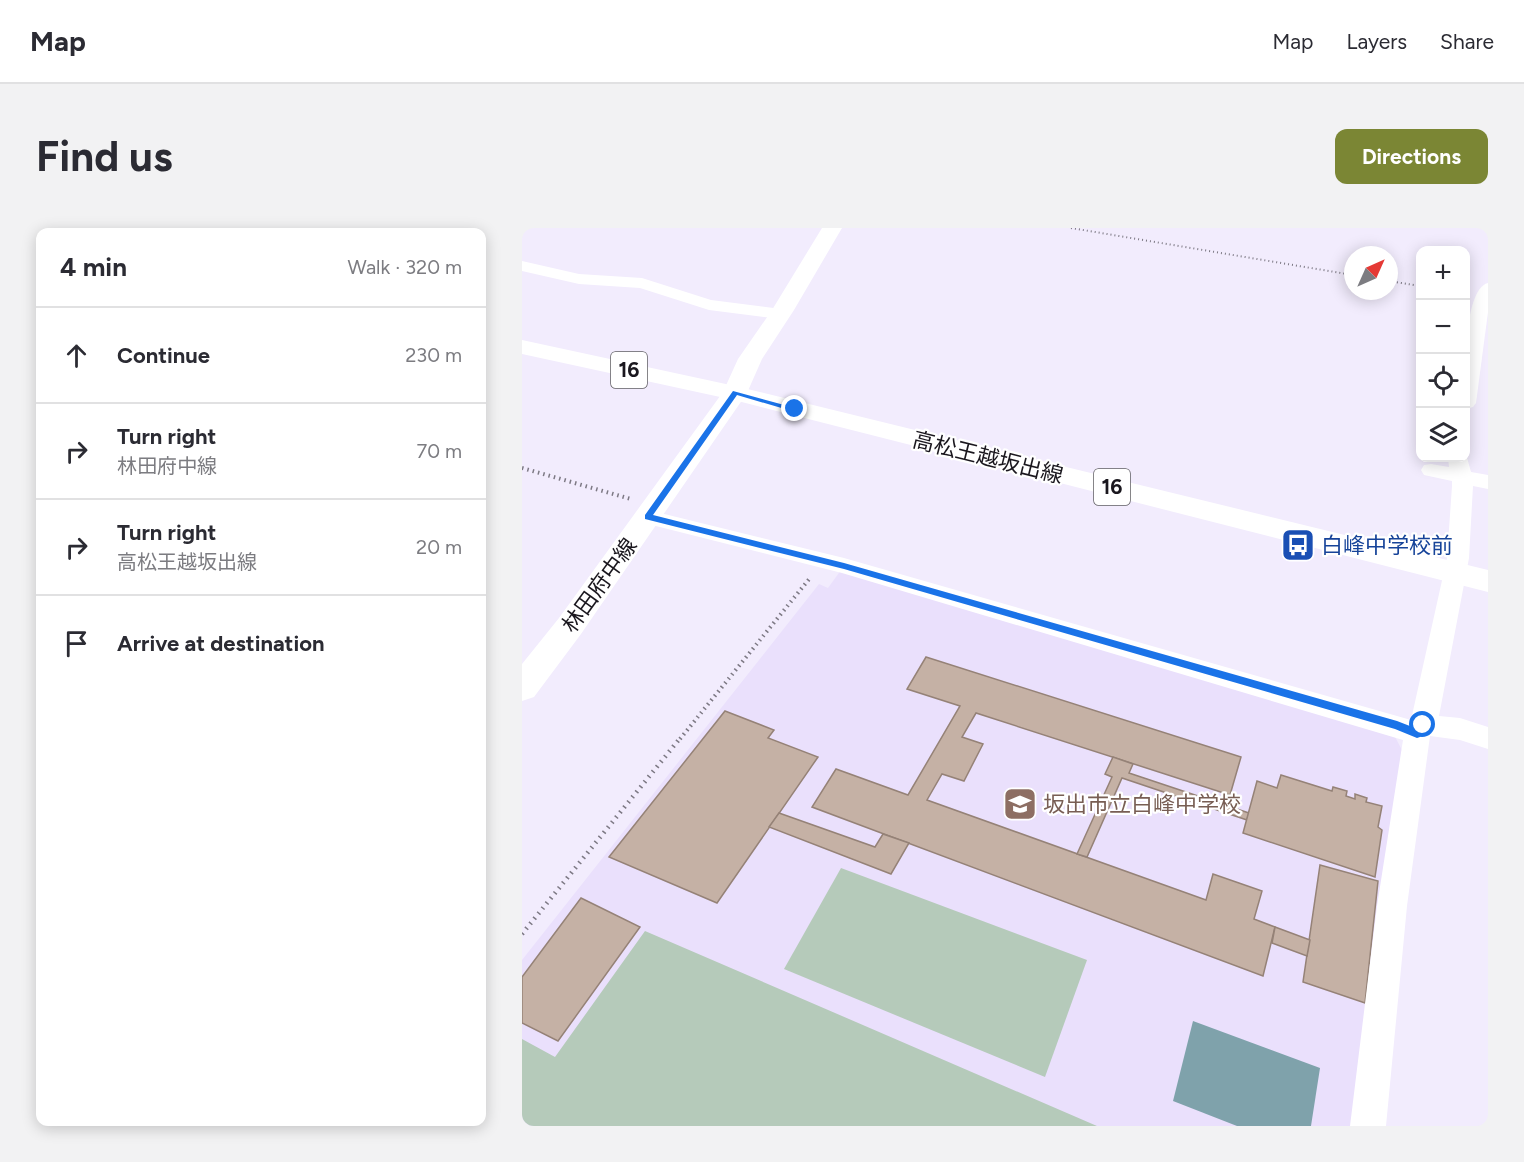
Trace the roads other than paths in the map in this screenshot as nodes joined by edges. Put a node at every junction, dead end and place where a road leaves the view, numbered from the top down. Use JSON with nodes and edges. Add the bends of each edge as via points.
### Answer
{"nodes":[{"id":1,"x":832,"y":228,"type":"edge"},
{"id":2,"x":851,"y":228,"type":"edge"},
{"id":3,"x":522,"y":266,"type":"edge"},
{"id":4,"x":1488,"y":288,"type":"edge"},
{"id":5,"x":781,"y":314,"type":"junction"},
{"id":6,"x":522,"y":347,"type":"edge"},
{"id":7,"x":1470,"y":375,"type":"edge"},
{"id":8,"x":735,"y":393,"type":"junction"},
{"id":9,"x":1459,"y":467,"type":"edge"},
{"id":10,"x":1431,"y":470,"type":"dead end"},
{"id":11,"x":1488,"y":482,"type":"edge"},
{"id":12,"x":648,"y":517,"type":"junction"},
{"id":13,"x":1456,"y":573,"type":"junction"},
{"id":14,"x":1488,"y":581,"type":"edge"},
{"id":15,"x":522,"y":688,"type":"edge"},
{"id":16,"x":1420,"y":729,"type":"junction"},
{"id":17,"x":1488,"y":738,"type":"edge"},
{"id":18,"x":1368,"y":1126,"type":"edge"}],
"edges":[{"from":1,"to":5,"type":"main road","name":"林田府中線"},
{"from":2,"to":8,"type":"main road","name":"林田府中線","via":[[822,283],[770,361]]},
{"from":3,"to":5,"type":"street","via":[[579,279],[642,283],[709,305]]},
{"from":4,"to":7,"type":"street","via":[[1479,313]]},
{"from":5,"to":8,"type":"main road","name":"林田府中線","via":[[750,359]]},
{"from":6,"to":8,"type":"main road","name":"高松王越坂出線","number":"16"},
{"from":8,"to":12,"type":"main road","name":"林田府中線"},
{"from":8,"to":13,"type":"main road","name":"高松王越坂出線","number":"16"},
{"from":9,"to":10,"type":"street"},
{"from":9,"to":11,"type":"street"},
{"from":9,"to":13,"type":"street","via":[[1463,486]]},
{"from":12,"to":15,"type":"main road","name":"林田府中線"},
{"from":12,"to":16,"type":"street","via":[[824,561],[1397,726]]},
{"from":13,"to":14,"type":"main road","name":"高松王越坂出線","number":"16"},
{"from":13,"to":16,"type":"street"},
{"from":16,"to":17,"type":"street","via":[[1460,729]]},
{"from":16,"to":18,"type":"street","via":[[1392,906]]}]}
